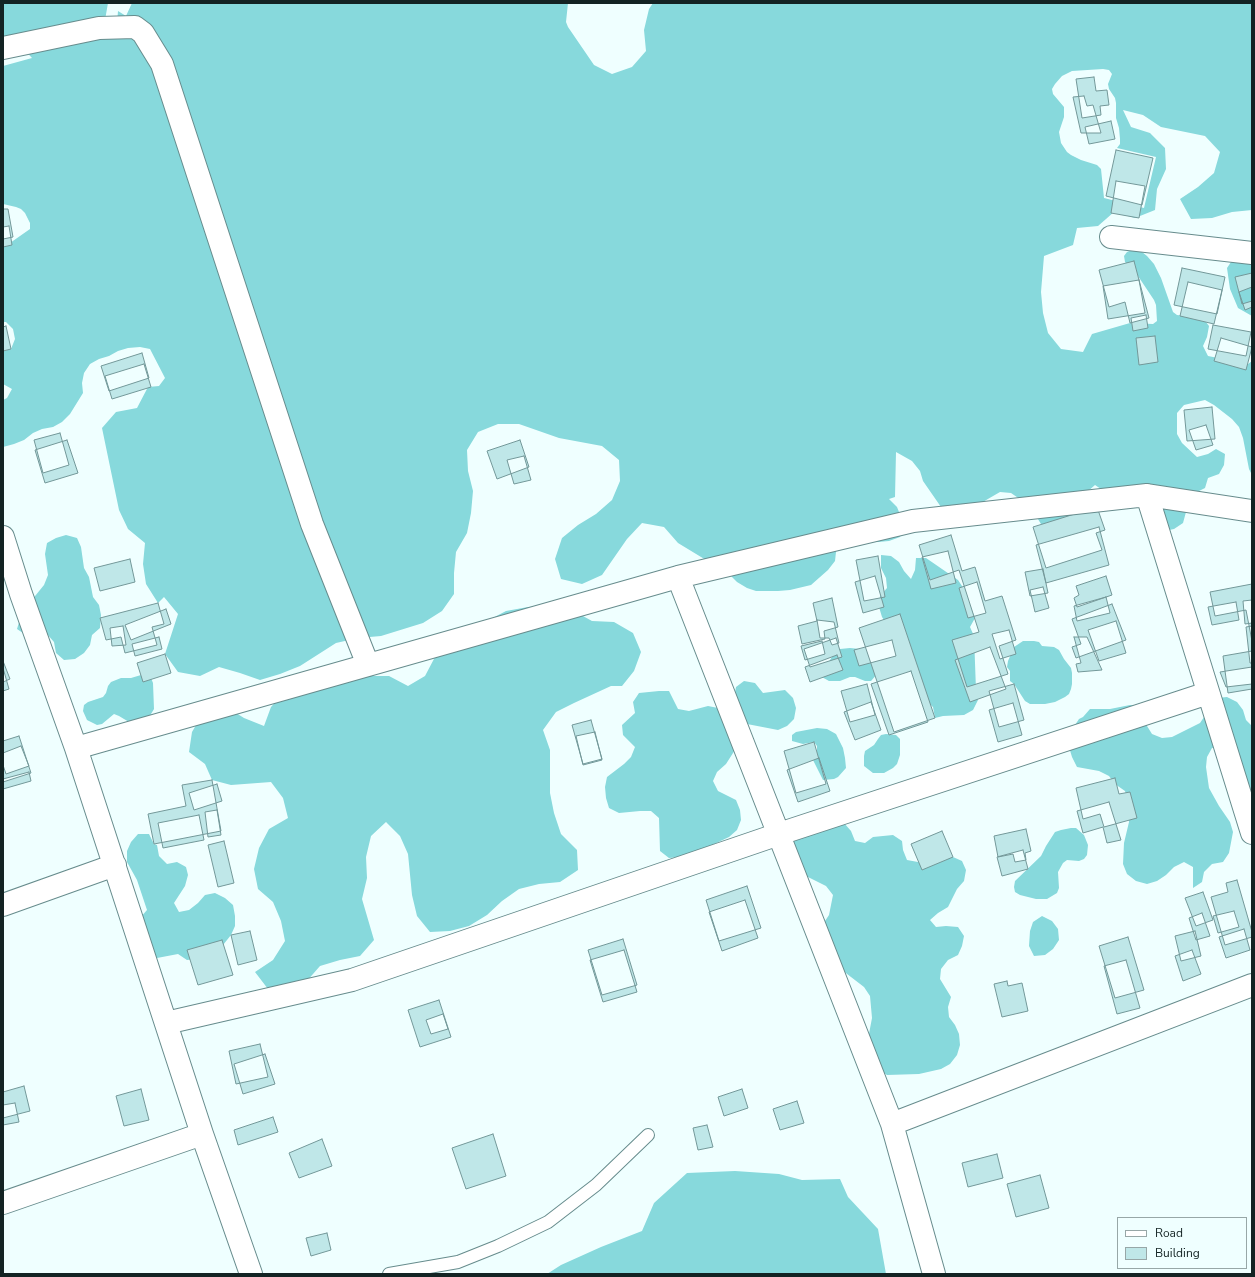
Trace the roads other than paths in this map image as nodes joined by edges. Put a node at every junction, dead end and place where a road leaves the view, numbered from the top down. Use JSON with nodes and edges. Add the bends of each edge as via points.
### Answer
{"nodes":[{"id":1,"x":3,"y":48,"type":"edge"},
{"id":2,"x":1112,"y":237,"type":"dead end"},
{"id":3,"x":1252,"y":253,"type":"edge"},
{"id":4,"x":1147,"y":495,"type":"junction"},
{"id":5,"x":1252,"y":511,"type":"edge"},
{"id":6,"x":3,"y":537,"type":"edge"},
{"id":7,"x":678,"y":577,"type":"junction"},
{"id":8,"x":12,"y":597,"type":"edge"},
{"id":9,"x":368,"y":665,"type":"junction"},
{"id":10,"x":1208,"y":693,"type":"junction"},
{"id":11,"x":76,"y":748,"type":"junction"},
{"id":12,"x":1252,"y":833,"type":"edge"},
{"id":13,"x":778,"y":834,"type":"junction"},
{"id":14,"x":115,"y":865,"type":"junction"},
{"id":15,"x":3,"y":904,"type":"edge"},
{"id":16,"x":1252,"y":985,"type":"edge"},
{"id":17,"x":166,"y":1023,"type":"junction"},
{"id":18,"x":892,"y":1124,"type":"junction"},
{"id":19,"x":202,"y":1134,"type":"junction"},
{"id":20,"x":648,"y":1135,"type":"dead end"},
{"id":21,"x":3,"y":1203,"type":"edge"},
{"id":22,"x":251,"y":1274,"type":"edge"},
{"id":23,"x":389,"y":1274,"type":"edge"},
{"id":24,"x":934,"y":1274,"type":"edge"}],
"edges":[{"from":1,"to":9,"type":"street","via":[[100,28],[135,27],[143,33],[162,64],[312,524]]},
{"from":2,"to":3,"type":"street"},
{"from":4,"to":5,"type":"street"},
{"from":4,"to":7,"type":"street","via":[[913,521]]},
{"from":4,"to":10,"type":"street"},
{"from":6,"to":8,"type":"street"},
{"from":7,"to":9,"type":"street"},
{"from":7,"to":13,"type":"street"},
{"from":8,"to":11,"type":"street"},
{"from":9,"to":11,"type":"street"},
{"from":10,"to":12,"type":"street"},
{"from":10,"to":13,"type":"street"},
{"from":11,"to":14,"type":"street"},
{"from":13,"to":17,"type":"street","via":[[352,980]]},
{"from":13,"to":18,"type":"street"},
{"from":14,"to":15,"type":"street"},
{"from":14,"to":17,"type":"street"},
{"from":16,"to":18,"type":"street"},
{"from":17,"to":19,"type":"street"},
{"from":18,"to":24,"type":"street"},
{"from":19,"to":21,"type":"street"},
{"from":19,"to":22,"type":"street"},
{"from":20,"to":23,"type":"lane","via":[[596,1185],[548,1222],[458,1262]]}]}
